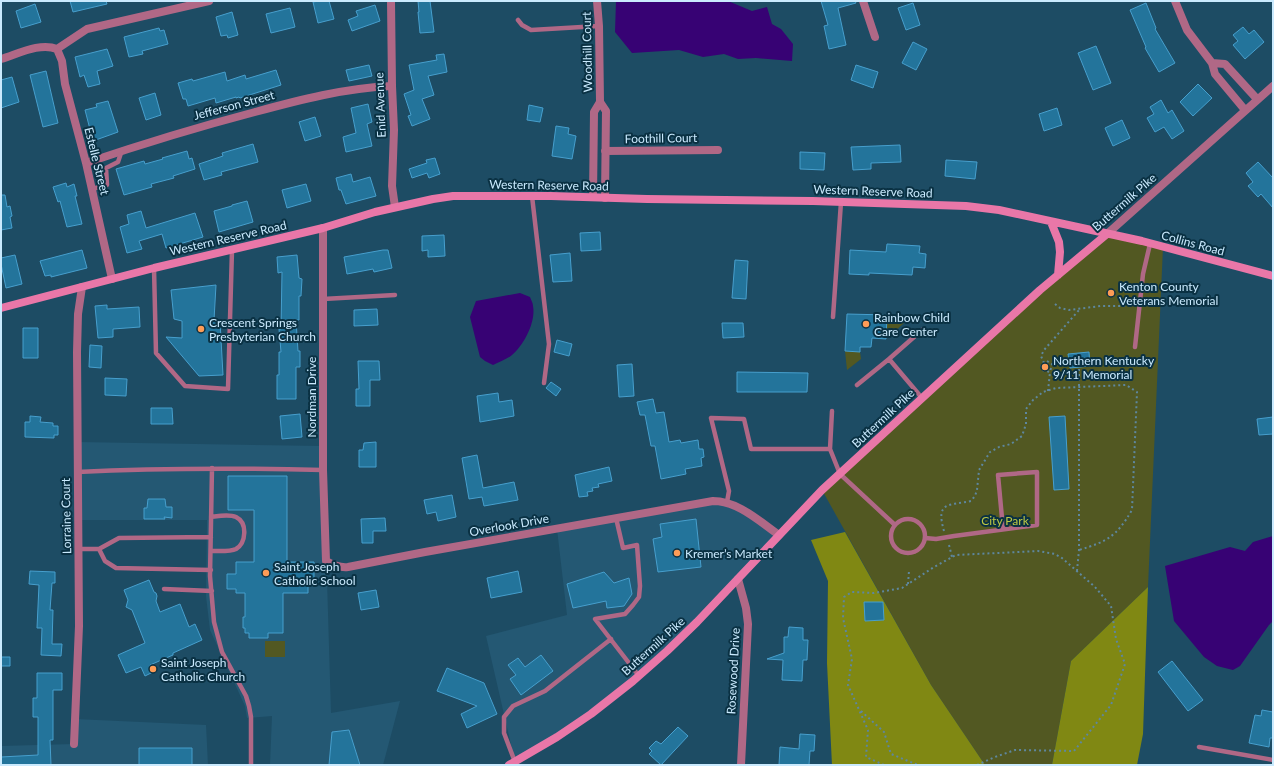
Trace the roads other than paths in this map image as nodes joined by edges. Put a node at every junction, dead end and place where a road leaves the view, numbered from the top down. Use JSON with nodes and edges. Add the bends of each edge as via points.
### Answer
{"nodes":[{"id":1,"x":209,"y":1,"type":"edge"},
{"id":2,"x":391,"y":1,"type":"edge"},
{"id":3,"x":597,"y":1,"type":"edge"},
{"id":4,"x":863,"y":1,"type":"edge"},
{"id":5,"x":1175,"y":1,"type":"edge"},
{"id":6,"x":518,"y":20,"type":"dead end"},
{"id":7,"x":599,"y":26,"type":"junction"},
{"id":8,"x":875,"y":37,"type":"dead end"},
{"id":9,"x":57,"y":49,"type":"junction"},
{"id":10,"x":1,"y":59,"type":"edge"},
{"id":11,"x":1212,"y":63,"type":"junction"},
{"id":12,"x":392,"y":86,"type":"junction"},
{"id":13,"x":1273,"y":86,"type":"edge"},
{"id":14,"x":1257,"y":99,"type":"junction"},
{"id":15,"x":600,"y":102,"type":"junction"},
{"id":16,"x":1245,"y":110,"type":"junction"},
{"id":17,"x":122,"y":150,"type":"junction"},
{"id":18,"x":718,"y":150,"type":"dead end"},
{"id":19,"x":606,"y":151,"type":"junction"},
{"id":20,"x":86,"y":162,"type":"junction"},
{"id":21,"x":92,"y":189,"type":"junction"},
{"id":22,"x":532,"y":196,"type":"junction"},
{"id":23,"x":593,"y":197,"type":"junction"},
{"id":24,"x":605,"y":198,"type":"junction"},
{"id":25,"x":841,"y":202,"type":"junction"},
{"id":26,"x":395,"y":207,"type":"junction"},
{"id":27,"x":1051,"y":222,"type":"junction"},
{"id":28,"x":323,"y":228,"type":"junction"},
{"id":29,"x":1107,"y":234,"type":"junction"},
{"id":30,"x":1150,"y":244,"type":"junction"},
{"id":31,"x":232,"y":250,"type":"junction"},
{"id":32,"x":154,"y":268,"type":"junction"},
{"id":33,"x":1058,"y":275,"type":"junction"},
{"id":34,"x":1273,"y":276,"type":"edge"},
{"id":35,"x":112,"y":279,"type":"junction"},
{"id":36,"x":82,"y":287,"type":"junction"},
{"id":37,"x":395,"y":295,"type":"dead end"},
{"id":38,"x":323,"y":299,"type":"junction"},
{"id":39,"x":1,"y":308,"type":"edge"},
{"id":40,"x":833,"y":317,"type":"dead end"},
{"id":41,"x":922,"y":330,"type":"dead end"},
{"id":42,"x":1135,"y":347,"type":"dead end"},
{"id":43,"x":889,"y":359,"type":"junction"},
{"id":44,"x":544,"y":383,"type":"dead end"},
{"id":45,"x":857,"y":385,"type":"dead end"},
{"id":46,"x":922,"y":398,"type":"junction"},
{"id":47,"x":832,"y":411,"type":"dead end"},
{"id":48,"x":830,"y":449,"type":"junction"},
{"id":49,"x":212,"y":468,"type":"junction"},
{"id":50,"x":323,"y":470,"type":"junction"},
{"id":51,"x":77,"y":472,"type":"junction"},
{"id":52,"x":840,"y":474,"type":"junction"},
{"id":53,"x":726,"y":502,"type":"junction"},
{"id":54,"x":211,"y":517,"type":"junction"},
{"id":55,"x":616,"y":518,"type":"junction"},
{"id":56,"x":894,"y":525,"type":"junction"},
{"id":57,"x":1003,"y":529,"type":"junction"},
{"id":58,"x":779,"y":535,"type":"junction"},
{"id":59,"x":211,"y":537,"type":"junction"},
{"id":60,"x":925,"y":538,"type":"junction"},
{"id":61,"x":99,"y":549,"type":"junction"},
{"id":62,"x":78,"y":550,"type":"junction"},
{"id":63,"x":211,"y":551,"type":"junction"},
{"id":64,"x":211,"y":570,"type":"junction"},
{"id":65,"x":738,"y":579,"type":"junction"},
{"id":66,"x":164,"y":589,"type":"dead end"},
{"id":67,"x":212,"y":591,"type":"junction"},
{"id":68,"x":610,"y":639,"type":"junction"},
{"id":69,"x":639,"y":676,"type":"junction"},
{"id":70,"x":74,"y":744,"type":"dead end"},
{"id":71,"x":1199,"y":747,"type":"dead end"},
{"id":72,"x":1273,"y":760,"type":"edge"},
{"id":73,"x":513,"y":764,"type":"edge"},
{"id":74,"x":251,"y":765,"type":"edge"},
{"id":75,"x":741,"y":765,"type":"edge"}],
"edges":[{"from":1,"to":9,"type":"street","via":[[87,29]]},
{"from":2,"to":12,"type":"street","name":"Enid Avenue"},
{"from":3,"to":7,"type":"street","name":"Woodhill Court"},
{"from":4,"to":8,"type":"street"},
{"from":5,"to":11,"type":"street","via":[[1187,30]]},
{"from":6,"to":7,"type":"lane","via":[[531,30]]},
{"from":7,"to":15,"type":"street","name":"Woodhill Court"},
{"from":9,"to":10,"type":"street","via":[[49,46]]},
{"from":9,"to":20,"type":"street","name":"Estelle Street"},
{"from":11,"to":14,"type":"street","via":[[1225,64]]},
{"from":11,"to":16,"type":"street","via":[[1214,74]]},
{"from":12,"to":17,"type":"street","name":"Jefferson Street","via":[[353,90],[275,106]]},
{"from":12,"to":26,"type":"street","name":"Enid Avenue","via":[[392,186]]},
{"from":13,"to":14,"type":"street","name":"Buttermilk Pike"},
{"from":14,"to":16,"type":"street","name":"Buttermilk Pike"},
{"from":15,"to":19,"type":"street","name":"Woodhill Court","via":[[606,111]]},
{"from":15,"to":23,"type":"street","name":"Woodhill Court","via":[[594,112]]},
{"from":16,"to":29,"type":"street","name":"Buttermilk Pike"},
{"from":17,"to":20,"type":"street","name":"Jefferson Street"},
{"from":17,"to":21,"type":"lane","via":[[118,162],[106,168],[107,185]]},
{"from":18,"to":19,"type":"street","name":"Foothill Court"},
{"from":19,"to":24,"type":"street","name":"Woodhill Court"},
{"from":20,"to":21,"type":"street","name":"Estelle Street"},
{"from":21,"to":35,"type":"street","name":"Estelle Street"},
{"from":22,"to":23,"type":"street","name":"Western Reserve Road"},
{"from":22,"to":26,"type":"street","name":"Western Reserve Road","via":[[453,196]]},
{"from":22,"to":44,"type":"lane","via":[[549,344]]},
{"from":23,"to":24,"type":"street","name":"Western Reserve Road"},
{"from":24,"to":25,"type":"street","name":"Western Reserve Road"},
{"from":25,"to":27,"type":"street","name":"Western Reserve Road","via":[[966,206],[999,210]]},
{"from":25,"to":40,"type":"lane"},
{"from":26,"to":28,"type":"street","name":"Western Reserve Road"},
{"from":27,"to":29,"type":"street","name":"Western Reserve Road"},
{"from":27,"to":33,"type":"street","via":[[1059,242]]},
{"from":28,"to":31,"type":"street","name":"Western Reserve Road"},
{"from":28,"to":38,"type":"street","name":"Nordman Drive"},
{"from":29,"to":30,"type":"street","name":"Collins Road"},
{"from":29,"to":33,"type":"street","name":"Buttermilk Pike"},
{"from":30,"to":34,"type":"street","name":"Collins Road"},
{"from":30,"to":42,"type":"lane","via":[[1143,274]]},
{"from":31,"to":32,"type":"street","name":"Western Reserve Road"},
{"from":31,"to":32,"type":"lane","via":[[228,388],[185,386],[156,354]]},
{"from":32,"to":35,"type":"street","name":"Western Reserve Road"},
{"from":33,"to":46,"type":"street","name":"Buttermilk Pike"},
{"from":35,"to":36,"type":"street","name":"Western Reserve Road"},
{"from":36,"to":39,"type":"street","name":"Western Reserve Road"},
{"from":36,"to":51,"type":"street","name":"Lorraine Court","via":[[78,314]]},
{"from":37,"to":38,"type":"lane"},
{"from":38,"to":50,"type":"street","name":"Nordman Drive"},
{"from":41,"to":43,"type":"lane"},
{"from":43,"to":45,"type":"lane"},
{"from":43,"to":46,"type":"lane"},
{"from":46,"to":52,"type":"street","name":"Buttermilk Pike"},
{"from":47,"to":48,"type":"lane"},
{"from":48,"to":52,"type":"lane"},
{"from":48,"to":53,"type":"lane","via":[[751,449],[744,419],[711,418],[729,491]]},
{"from":49,"to":50,"type":"lane"},
{"from":49,"to":51,"type":"lane"},
{"from":49,"to":54,"type":"lane"},
{"from":50,"to":55,"type":"street","name":"Overlook Drive","via":[[326,561],[342,568]]},
{"from":51,"to":62,"type":"street","name":"Lorraine Court"},
{"from":52,"to":56,"type":"lane"},
{"from":52,"to":58,"type":"street","name":"Buttermilk Pike"},
{"from":53,"to":55,"type":"street","name":"Overlook Drive","via":[[713,501]]},
{"from":53,"to":58,"type":"street","name":"Overlook Drive","via":[[745,511]]},
{"from":54,"to":59,"type":"lane"},
{"from":54,"to":63,"type":"lane","via":[[236,517],[241,521],[245,534],[242,544],[234,550]]},
{"from":55,"to":68,"type":"lane","via":[[623,548],[637,545],[640,586],[639,597],[625,614],[595,619]]},
{"from":56,"to":60,"type":"lane","via":[[904,520],[914,520],[922,527]]},
{"from":56,"to":60,"type":"lane","via":[[892,542],[899,551],[916,551]]},
{"from":57,"to":57,"type":"lane","via":[[1037,525],[1037,472],[998,475]]},
{"from":57,"to":60,"type":"lane","via":[[946,538]]},
{"from":58,"to":65,"type":"street","name":"Buttermilk Pike"},
{"from":59,"to":61,"type":"lane","via":[[119,538]]},
{"from":59,"to":63,"type":"lane"},
{"from":61,"to":62,"type":"lane"},
{"from":61,"to":64,"type":"lane","via":[[105,560],[116,568]]},
{"from":62,"to":70,"type":"street","name":"Lorraine Court","via":[[79,626]]},
{"from":63,"to":64,"type":"lane"},
{"from":64,"to":67,"type":"lane"},
{"from":65,"to":69,"type":"street","name":"Buttermilk Pike","via":[[692,627]]},
{"from":65,"to":75,"type":"street","name":"Rosewood Drive","via":[[748,624]]},
{"from":66,"to":67,"type":"lane"},
{"from":67,"to":74,"type":"lane","via":[[218,640],[249,706]]},
{"from":68,"to":69,"type":"lane"},
{"from":68,"to":73,"type":"lane","via":[[545,691],[513,706],[504,717],[504,733]]},
{"from":69,"to":73,"type":"street","name":"Buttermilk Pike","via":[[591,714]]},
{"from":71,"to":72,"type":"lane"}]}
